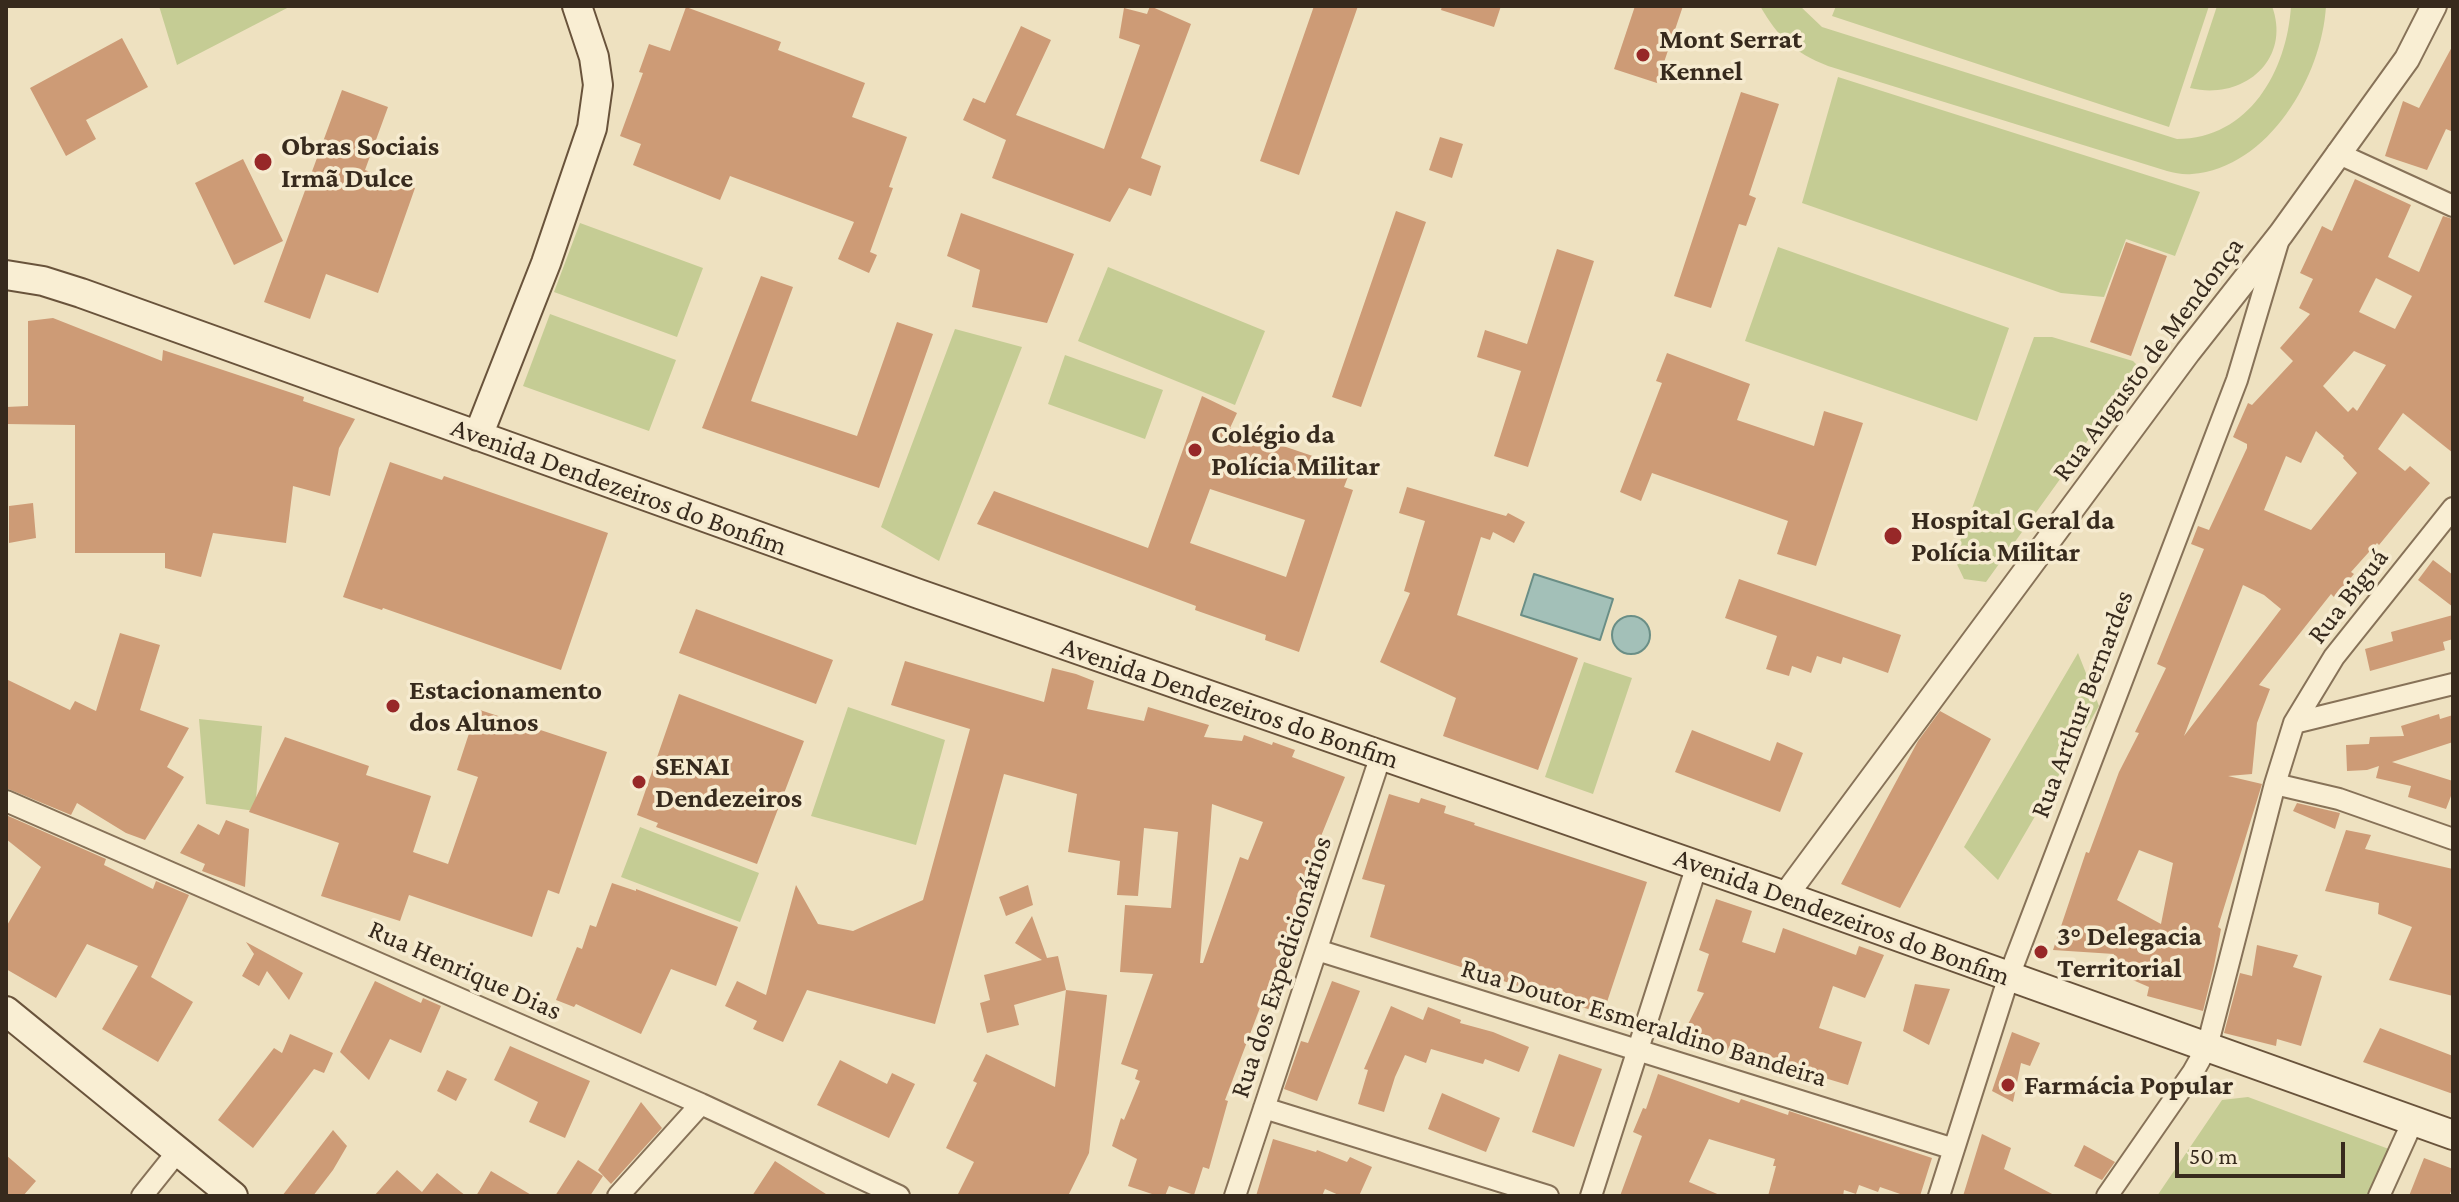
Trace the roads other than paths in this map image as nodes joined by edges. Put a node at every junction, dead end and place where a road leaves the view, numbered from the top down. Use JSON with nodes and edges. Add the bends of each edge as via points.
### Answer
{"nodes":[{"id":1,"x":577,"y":6,"type":"edge"},
{"id":2,"x":2434,"y":6,"type":"edge"},
{"id":3,"x":2337,"y":153,"type":"junction"},
{"id":4,"x":2453,"y":206,"type":"edge"},
{"id":5,"x":2281,"y":234,"type":"junction"},
{"id":6,"x":6,"y":275,"type":"edge"},
{"id":7,"x":478,"y":436,"type":"junction"},
{"id":8,"x":2453,"y":508,"type":"edge"},
{"id":9,"x":2453,"y":684,"type":"edge"},
{"id":10,"x":2294,"y":723,"type":"junction"},
{"id":11,"x":1381,"y":755,"type":"junction"},
{"id":12,"x":2275,"y":784,"type":"junction"},
{"id":13,"x":6,"y":801,"type":"edge"},
{"id":14,"x":2453,"y":839,"type":"edge"},
{"id":15,"x":1697,"y":865,"type":"junction"},
{"id":16,"x":1785,"y":896,"type":"junction"},
{"id":17,"x":1317,"y":950,"type":"junction"},
{"id":18,"x":2009,"y":976,"type":"junction"},
{"id":19,"x":6,"y":1011,"type":"edge"},
{"id":20,"x":2207,"y":1047,"type":"junction"},
{"id":21,"x":1638,"y":1049,"type":"junction"},
{"id":22,"x":701,"y":1104,"type":"junction"},
{"id":23,"x":1264,"y":1108,"type":"junction"},
{"id":24,"x":2413,"y":1121,"type":"junction"},
{"id":25,"x":2453,"y":1135,"type":"edge"},
{"id":26,"x":1954,"y":1149,"type":"junction"},
{"id":27,"x":178,"y":1151,"type":"junction"},
{"id":28,"x":142,"y":1196,"type":"edge"},
{"id":29,"x":233,"y":1196,"type":"edge"},
{"id":30,"x":618,"y":1196,"type":"edge"},
{"id":31,"x":899,"y":1196,"type":"edge"},
{"id":32,"x":1235,"y":1196,"type":"edge"},
{"id":33,"x":1548,"y":1196,"type":"edge"},
{"id":34,"x":1591,"y":1196,"type":"edge"},
{"id":35,"x":1939,"y":1196,"type":"edge"},
{"id":36,"x":2107,"y":1196,"type":"edge"},
{"id":37,"x":2379,"y":1196,"type":"edge"}],
"edges":[{"from":1,"to":7,"type":"main road","via":[[598,85],[592,128]]},
{"from":2,"to":3,"type":"street","name":"Rua Augusto de Mendonça","via":[[2407,59]]},
{"from":3,"to":4,"type":"street"},
{"from":3,"to":5,"type":"street","name":"Rua Augusto de Mendonça"},
{"from":5,"to":16,"type":"street","name":"Rua Augusto de Mendonça"},
{"from":5,"to":18,"type":"street","name":"Rua Arthur Bernardes","via":[[2237,380]]},
{"from":6,"to":7,"type":"main road","name":"Avenida Dendezeiros do Bonfim","via":[[81,293]]},
{"from":7,"to":11,"type":"main road","name":"Avenida Dendezeiros do Bonfim"},
{"from":8,"to":10,"type":"street","name":"Rua Biguá","via":[[2334,657]]},
{"from":9,"to":10,"type":"street"},
{"from":10,"to":12,"type":"street","name":"Rua Biguá"},
{"from":11,"to":15,"type":"main road","name":"Avenida Dendezeiros do Bonfim"},
{"from":11,"to":17,"type":"street","name":"Rua dos Expedicionários"},
{"from":12,"to":14,"type":"street","via":[[2339,799]]},
{"from":12,"to":20,"type":"street","name":"Rua Biguá"},
{"from":13,"to":22,"type":"street","name":"Rua Henrique Dias"},
{"from":15,"to":16,"type":"main road","name":"Avenida Dendezeiros do Bonfim"},
{"from":15,"to":21,"type":"street"},
{"from":16,"to":18,"type":"main road","name":"Avenida Dendezeiros do Bonfim"},
{"from":17,"to":21,"type":"street","name":"Rua Doutor Esmeraldino Bandeira"},
{"from":17,"to":23,"type":"street","name":"Rua dos Expedicionários"},
{"from":18,"to":20,"type":"main road","name":"Avenida Dendezeiros do Bonfim"},
{"from":18,"to":26,"type":"street","name":"Rua Arthur Bernardes"},
{"from":19,"to":27,"type":"main road"},
{"from":20,"to":24,"type":"main road","name":"Avenida Dendezeiros do Bonfim"},
{"from":20,"to":36,"type":"street","name":"Rua Biguá"},
{"from":21,"to":26,"type":"street","name":"Rua Doutor Esmeraldino Bandeira"},
{"from":21,"to":34,"type":"street"},
{"from":22,"to":30,"type":"street"},
{"from":22,"to":31,"type":"street","name":"Rua Henrique Dias"},
{"from":23,"to":32,"type":"street","name":"Rua dos Expedicionários"},
{"from":23,"to":33,"type":"street"},
{"from":24,"to":25,"type":"main road","name":"Avenida Dendezeiros do Bonfim"},
{"from":24,"to":37,"type":"street"},
{"from":26,"to":35,"type":"street","name":"Rua Arthur Bernardes"},
{"from":27,"to":28,"type":"street"},
{"from":27,"to":29,"type":"main road"}]}
